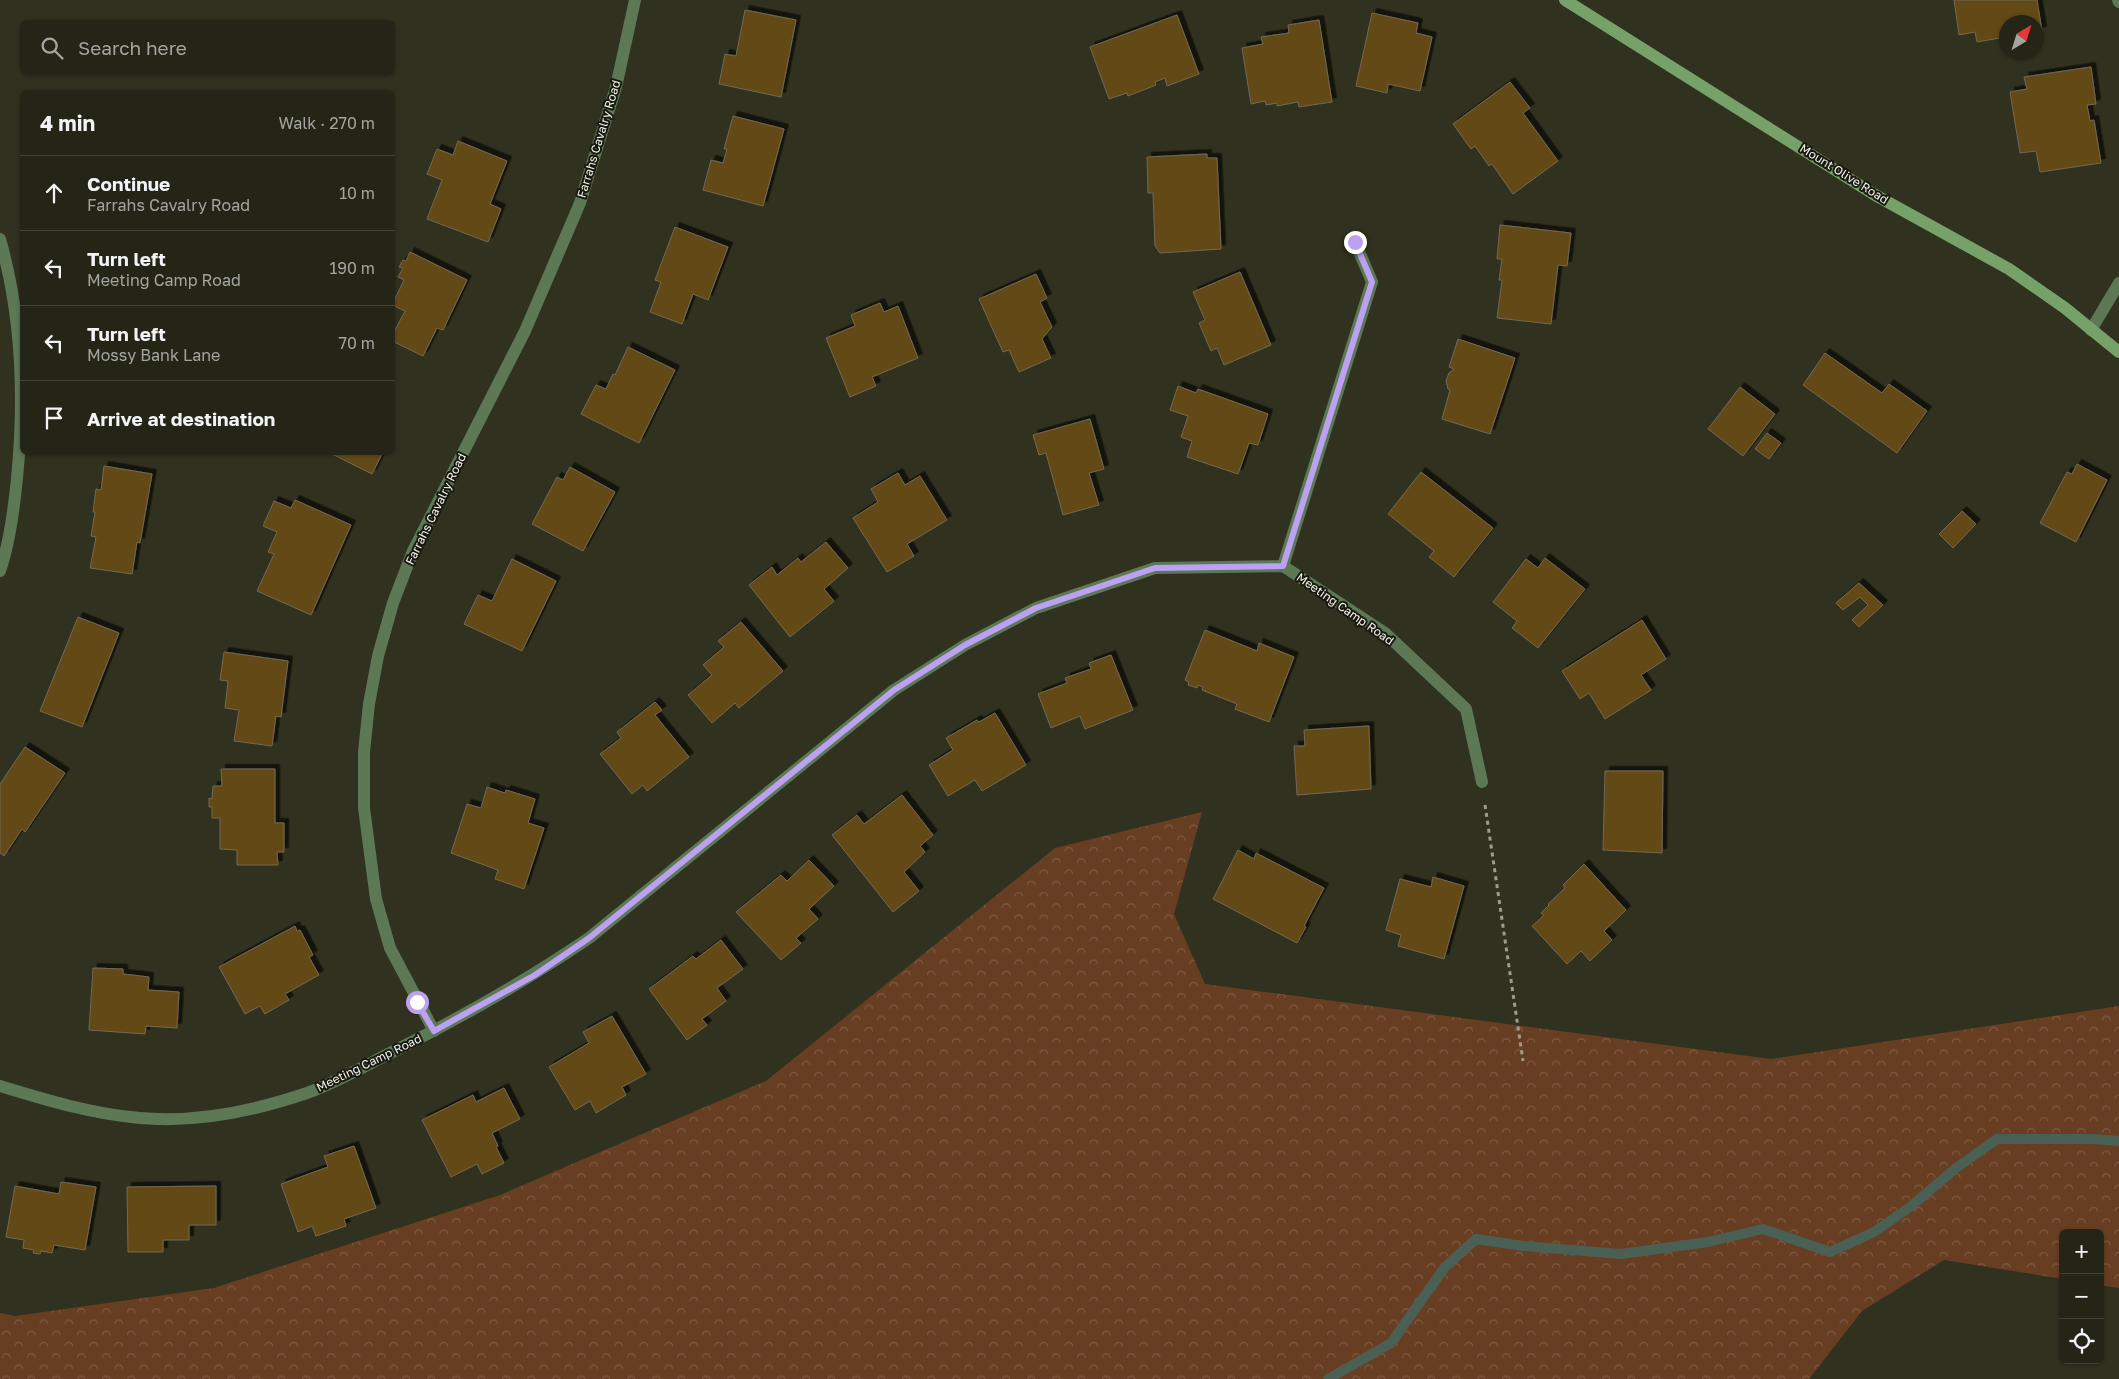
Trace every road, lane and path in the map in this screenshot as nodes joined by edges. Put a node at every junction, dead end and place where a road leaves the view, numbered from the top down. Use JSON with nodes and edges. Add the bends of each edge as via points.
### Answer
{"nodes":[{"id":1,"x":636,"y":0,"type":"edge"},
{"id":2,"x":1565,"y":0,"type":"edge"},
{"id":3,"x":0,"y":239,"type":"edge"},
{"id":4,"x":1355,"y":242,"type":"dead end"},
{"id":5,"x":2119,"y":283,"type":"edge"},
{"id":6,"x":2091,"y":330,"type":"junction"},
{"id":7,"x":2119,"y":352,"type":"edge"},
{"id":8,"x":20,"y":359,"type":"edge"},
{"id":9,"x":20,"y":450,"type":"edge"},
{"id":10,"x":1283,"y":566,"type":"junction"},
{"id":11,"x":0,"y":571,"type":"edge"},
{"id":12,"x":1482,"y":782,"type":"joint"},
{"id":13,"x":434,"y":1031,"type":"junction"},
{"id":14,"x":1523,"y":1061,"type":"dead end"},
{"id":15,"x":0,"y":1086,"type":"edge"}],
"edges":[{"from":1,"to":13,"type":"street","name":"Farrahs Cavalry Road","via":[[616,87],[580,203],[525,331],[413,552],[392,603],[378,656],[364,752],[364,808],[376,899],[390,948]]},
{"from":2,"to":6,"type":"street","name":"Mount Olive Road","via":[[1875,195],[2009,269]]},
{"from":3,"to":8,"type":"street","via":[[16,315]]},
{"from":4,"to":10,"type":"street","via":[[1372,282]]},
{"from":5,"to":6,"type":"street"},
{"from":6,"to":7,"type":"street","name":"Mount Olive Road"},
{"from":9,"to":11,"type":"street","via":[[14,506]]},
{"from":10,"to":12,"type":"street","name":"Meeting Camp Road","via":[[1385,633],[1466,709]]},
{"from":10,"to":13,"type":"street","name":"Meeting Camp Road","via":[[1155,568],[1036,608],[965,645],[894,690],[589,938],[535,975]]},
{"from":12,"to":14,"type":"path"},
{"from":13,"to":15,"type":"street","name":"Meeting Camp Road","via":[[308,1092],[220,1115],[177,1119],[123,1116]]}]}
